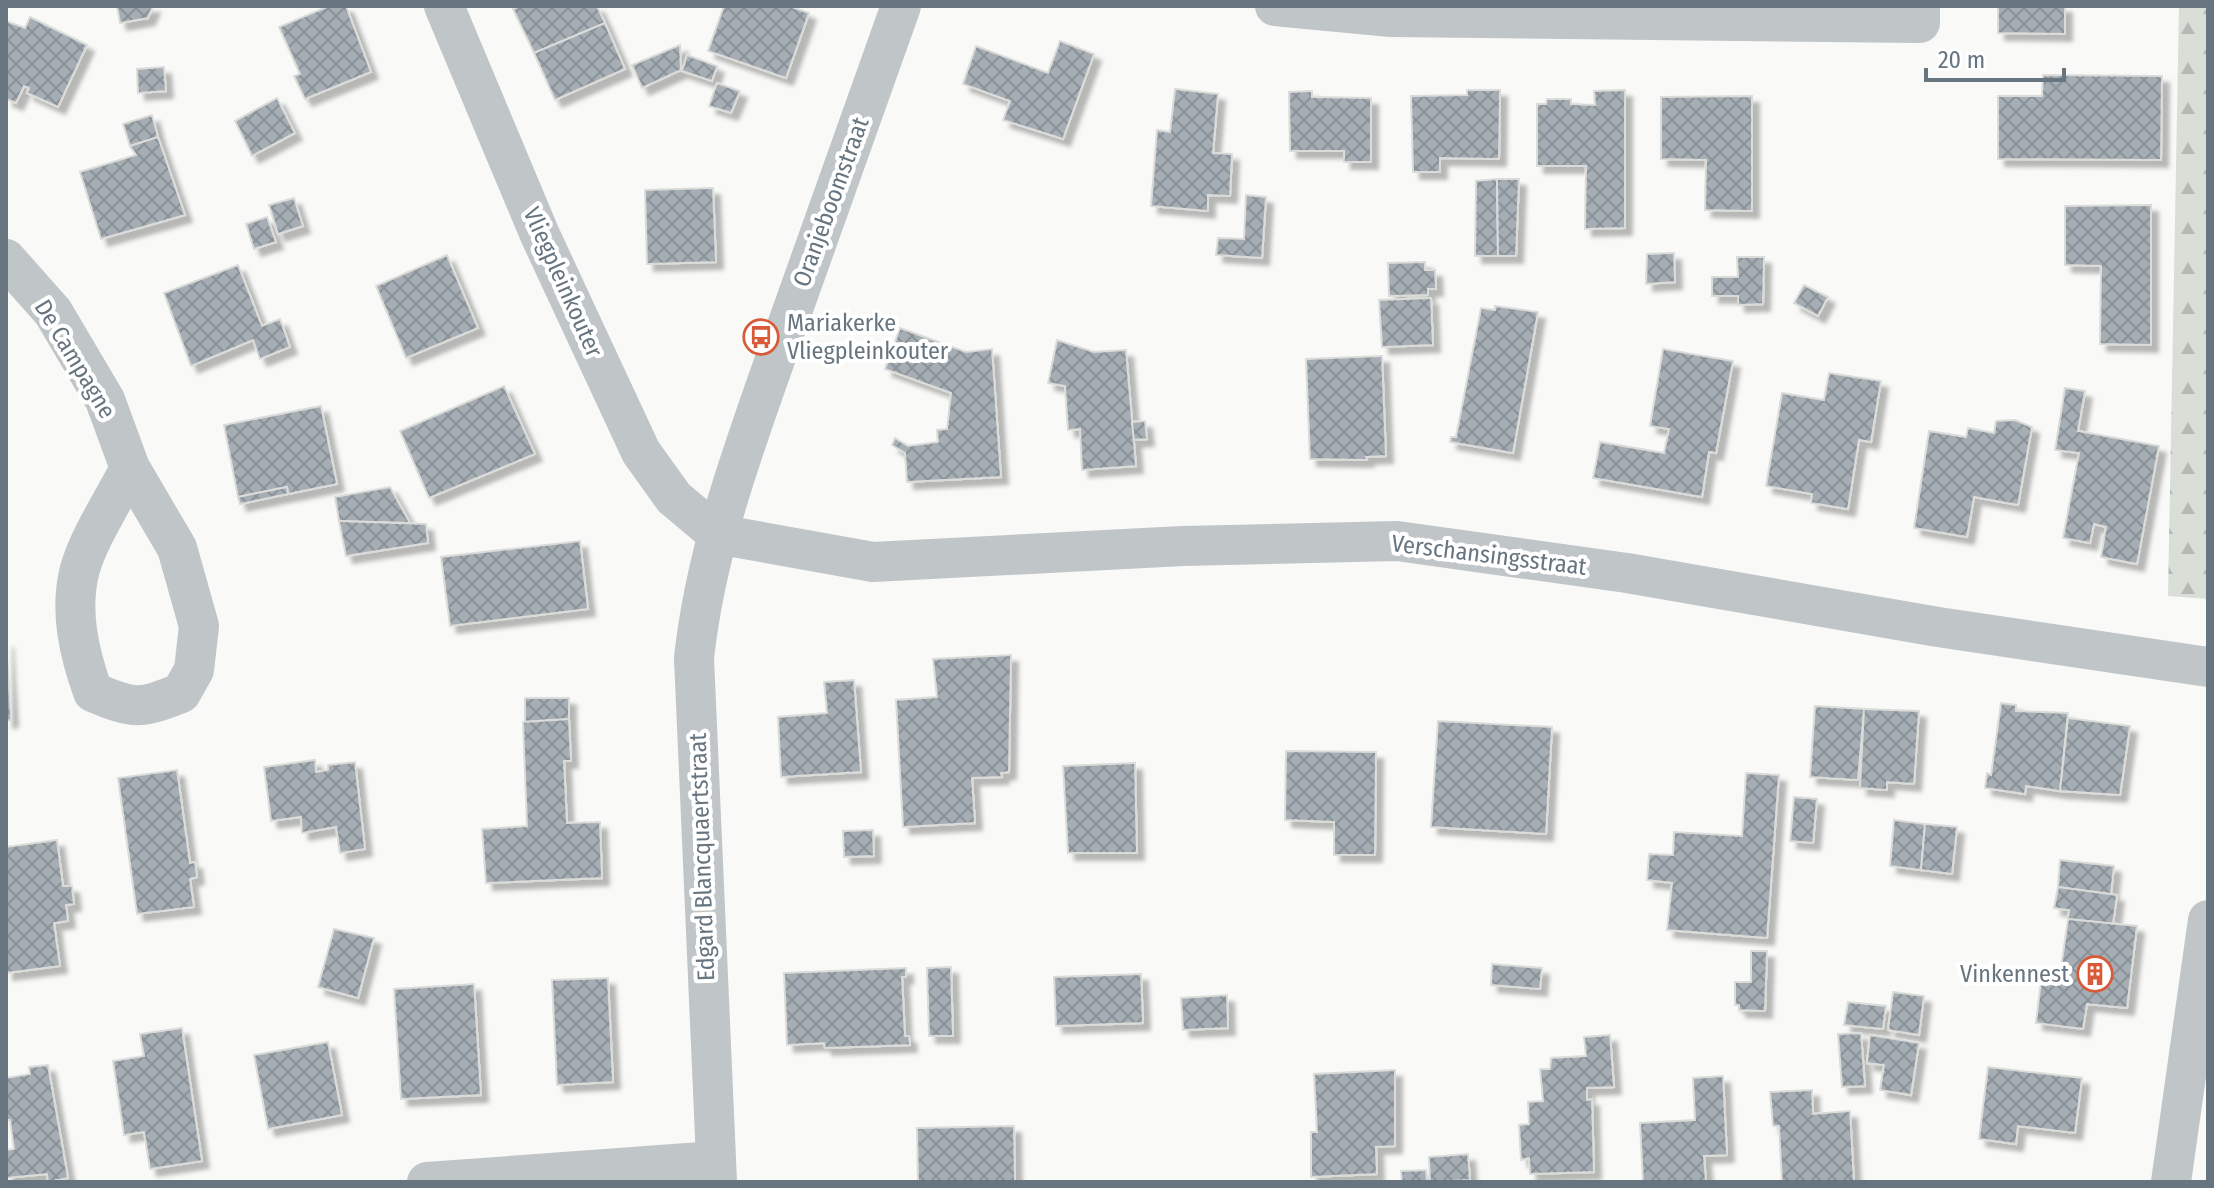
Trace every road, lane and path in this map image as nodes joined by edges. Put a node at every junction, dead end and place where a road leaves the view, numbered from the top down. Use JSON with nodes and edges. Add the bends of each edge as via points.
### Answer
{"nodes":[{"id":1,"x":444,"y":6,"type":"edge"},
{"id":2,"x":901,"y":6,"type":"edge"},
{"id":3,"x":1275,"y":6,"type":"edge"},
{"id":4,"x":1920,"y":6,"type":"edge"},
{"id":5,"x":6,"y":259,"type":"edge"},
{"id":6,"x":130,"y":468,"type":"junction"},
{"id":7,"x":717,"y":534,"type":"junction"},
{"id":8,"x":2208,"y":667,"type":"edge"},
{"id":9,"x":2208,"y":920,"type":"edge"},
{"id":10,"x":716,"y":1171,"type":"edge"},
{"id":11,"x":427,"y":1182,"type":"edge"},
{"id":12,"x":2171,"y":1182,"type":"edge"}],
"edges":[{"from":1,"to":7,"type":"street","name":"Vliegpleinkouter","via":[[540,235],[641,452],[674,498]]},
{"from":2,"to":7,"type":"street","name":"Oranjeboomstraat"},
{"from":3,"to":4,"type":"street","via":[[1391,17],[1920,23]]},
{"from":5,"to":6,"type":"street","name":"De Campagne","via":[[53,312],[105,400]]},
{"from":6,"to":6,"type":"street","name":"De Campagne","via":[[80,569],[75,616],[80,656],[93,692],[142,708],[181,693],[194,670],[199,626],[177,548]]},
{"from":7,"to":8,"type":"street","name":"Verschansingsstraat","via":[[873,562],[1397,541]]},
{"from":7,"to":10,"type":"street","name":"Edgard Blancquaertstraat","via":[[700,601],[694,658]]},
{"from":9,"to":12,"type":"street"},
{"from":10,"to":11,"type":"street"}]}
